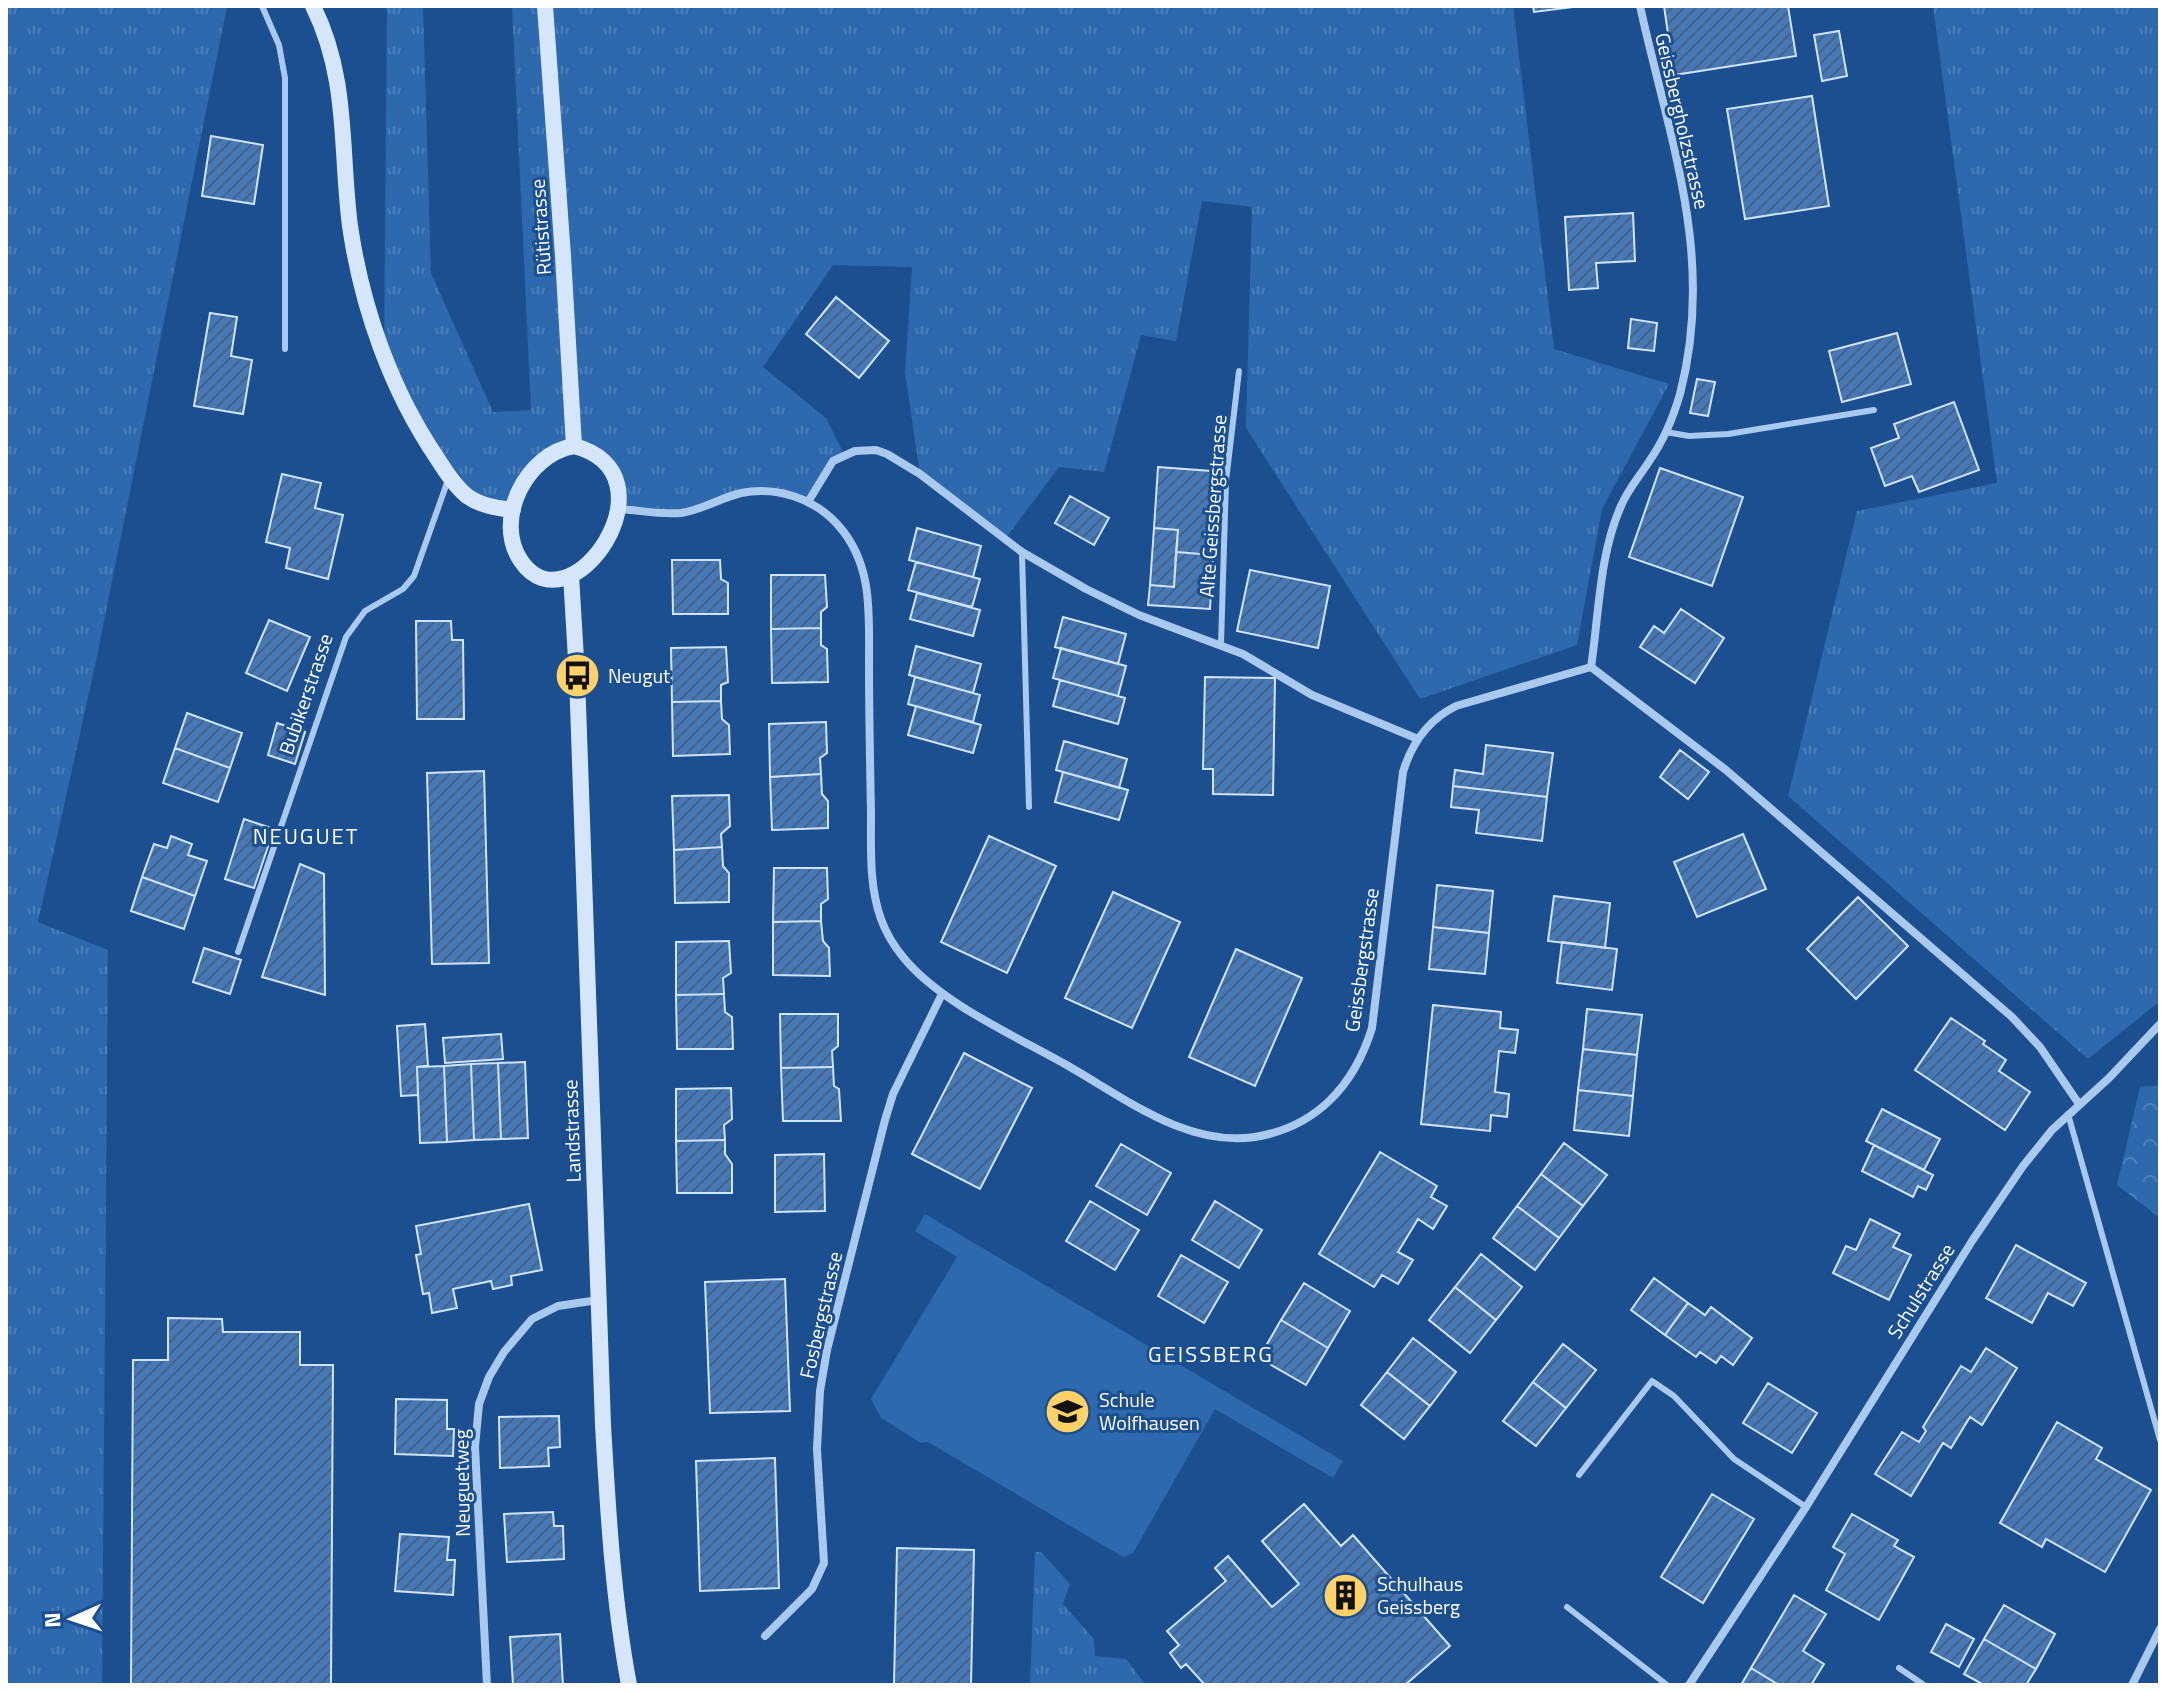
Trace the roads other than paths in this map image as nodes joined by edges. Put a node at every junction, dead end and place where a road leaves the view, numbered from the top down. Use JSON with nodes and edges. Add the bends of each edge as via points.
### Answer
{"nodes":[{"id":1,"x":262,"y":6,"type":"edge"},
{"id":2,"x":313,"y":6,"type":"edge"},
{"id":3,"x":545,"y":6,"type":"edge"},
{"id":4,"x":1640,"y":6,"type":"edge"},
{"id":5,"x":285,"y":349,"type":"dead end"},
{"id":6,"x":1239,"y":371,"type":"dead end"},
{"id":7,"x":1874,"y":410,"type":"dead end"},
{"id":8,"x":1666,"y":432,"type":"junction"},
{"id":9,"x":574,"y":446,"type":"junction"},
{"id":10,"x":449,"y":477,"type":"junction"},
{"id":11,"x":808,"y":502,"type":"junction"},
{"id":12,"x":618,"y":509,"type":"junction"},
{"id":13,"x":513,"y":510,"type":"junction"},
{"id":14,"x":1022,"y":552,"type":"junction"},
{"id":15,"x":571,"y":575,"type":"junction"},
{"id":16,"x":1221,"y":644,"type":"junction"},
{"id":17,"x":1591,"y":667,"type":"junction"},
{"id":18,"x":1418,"y":739,"type":"junction"},
{"id":19,"x":1029,"y":807,"type":"dead end"},
{"id":20,"x":238,"y":952,"type":"dead end"},
{"id":21,"x":942,"y":994,"type":"junction"},
{"id":22,"x":2160,"y":1024,"type":"edge"},
{"id":23,"x":2079,"y":1104,"type":"junction"},
{"id":24,"x":2068,"y":1114,"type":"junction"},
{"id":25,"x":598,"y":1300,"type":"junction"},
{"id":26,"x":2160,"y":1440,"type":"edge"},
{"id":27,"x":1579,"y":1475,"type":"dead end"},
{"id":28,"x":1806,"y":1507,"type":"junction"},
{"id":29,"x":1567,"y":1607,"type":"dead end"},
{"id":30,"x":2160,"y":1629,"type":"edge"},
{"id":31,"x":765,"y":1636,"type":"dead end"},
{"id":32,"x":1899,"y":1668,"type":"dead end"},
{"id":33,"x":487,"y":1685,"type":"edge"},
{"id":34,"x":629,"y":1685,"type":"edge"},
{"id":35,"x":1667,"y":1685,"type":"edge"},
{"id":36,"x":1689,"y":1685,"type":"edge"},
{"id":37,"x":1924,"y":1685,"type":"edge"},
{"id":38,"x":2132,"y":1685,"type":"edge"}],
"edges":[{"from":1,"to":5,"type":"lane","via":[[279,45],[285,78]]},
{"from":2,"to":10,"type":"main road","via":[[338,74],[350,226],[370,313],[410,415]]},
{"from":3,"to":9,"type":"main road","name":"Rütistrasse"},
{"from":4,"to":8,"type":"street","name":"Geissbergholzstrasse","via":[[1680,168],[1691,257],[1688,356]]},
{"from":6,"to":16,"type":"lane","name":"Alte Geissbergstrasse","via":[[1226,481]]},
{"from":7,"to":8,"type":"lane","via":[[1728,434]]},
{"from":8,"to":17,"type":"street","name":"Geissbergholzstrasse","via":[[1615,520]]},
{"from":9,"to":12,"type":"main road","via":[[604,459],[613,474]]},
{"from":9,"to":13,"type":"main road","via":[[558,448],[539,460]]},
{"from":10,"to":13,"type":"main road","via":[[470,498]]},
{"from":10,"to":20,"type":"lane","name":"Bubikerstrasse","via":[[414,576],[403,589],[365,611],[346,637]]},
{"from":11,"to":12,"type":"street","name":"Geissbergstrasse","via":[[757,491],[681,513]]},
{"from":11,"to":14,"type":"street","via":[[833,461],[855,451],[876,450],[900,460]]},
{"from":11,"to":21,"type":"street","name":"Geissbergstrasse","via":[[850,540],[866,582],[876,902],[889,938]]},
{"from":12,"to":15,"type":"main road","via":[[602,550]]},
{"from":13,"to":15,"type":"main road","via":[[518,558],[549,579]]},
{"from":14,"to":16,"type":"street","via":[[1118,606]]},
{"from":14,"to":19,"type":"lane"},
{"from":15,"to":25,"type":"main road","name":"Landstrasse"},
{"from":16,"to":18,"type":"street","via":[[1312,695]]},
{"from":17,"to":18,"type":"street","name":"Geissbergstrasse","via":[[1456,706]]},
{"from":17,"to":23,"type":"street","via":[[1726,770],[2012,1017]]},
{"from":18,"to":21,"type":"street","name":"Geissbergstrasse","via":[[1399,792],[1368,1040],[1352,1076],[1293,1127],[1244,1138],[1197,1134]]},
{"from":21,"to":31,"type":"street","name":"Fosbergstrasse","via":[[893,1094],[827,1350],[818,1416],[822,1571],[812,1589]]},
{"from":22,"to":23,"type":"street","name":"Schulstrasse"},
{"from":23,"to":24,"type":"street","name":"Schulstrasse"},
{"from":24,"to":26,"type":"lane"},
{"from":24,"to":28,"type":"street","name":"Schulstrasse","via":[[1996,1204]]},
{"from":25,"to":33,"type":"street","name":"Neuguetweg","via":[[558,1306],[532,1319],[504,1352],[479,1404],[475,1447]]},
{"from":25,"to":34,"type":"main road","name":"Landstrasse","via":[[610,1538]]},
{"from":27,"to":28,"type":"lane","via":[[1652,1381],[1674,1396],[1734,1459]]},
{"from":28,"to":36,"type":"street","name":"Schulstrasse"},
{"from":29,"to":35,"type":"lane"},
{"from":30,"to":38,"type":"street"},
{"from":32,"to":37,"type":"lane"}]}
